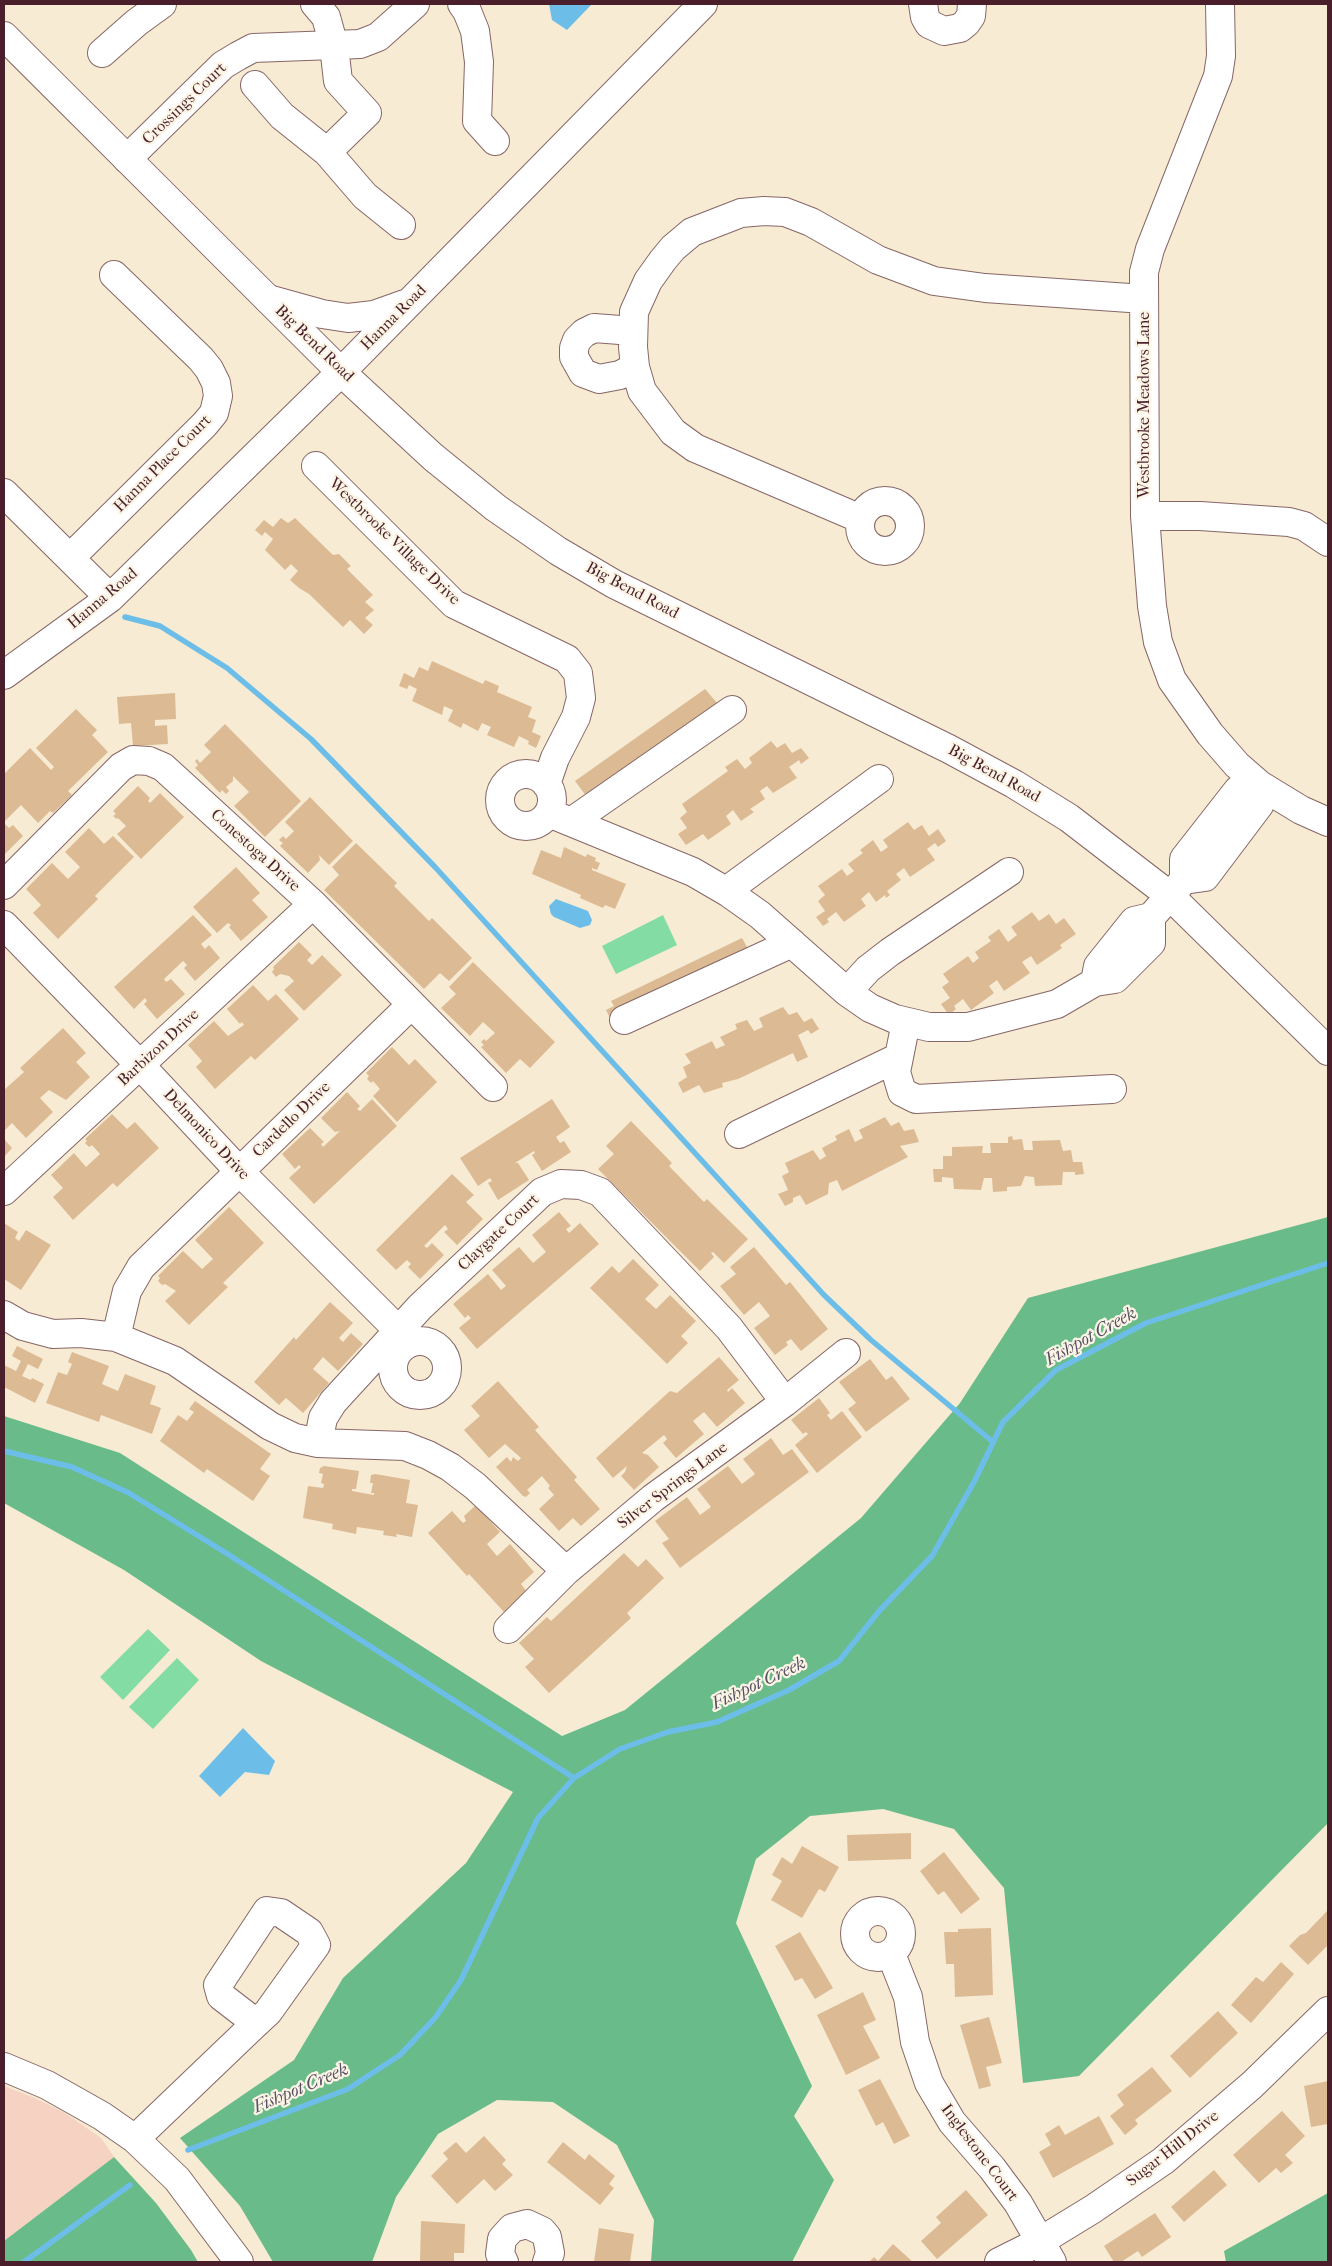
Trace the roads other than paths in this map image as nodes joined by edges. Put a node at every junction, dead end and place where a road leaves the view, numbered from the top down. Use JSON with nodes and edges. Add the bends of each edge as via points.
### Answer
{"nodes":[{"id":1,"x":162,"y":4,"type":"edge"},
{"id":2,"x":315,"y":4,"type":"edge"},
{"id":3,"x":415,"y":4,"type":"edge"},
{"id":4,"x":462,"y":4,"type":"edge"},
{"id":5,"x":703,"y":4,"type":"edge"},
{"id":6,"x":923,"y":4,"type":"edge"},
{"id":7,"x":972,"y":4,"type":"edge"},
{"id":8,"x":1220,"y":4,"type":"edge"},
{"id":9,"x":4,"y":36,"type":"edge"},
{"id":10,"x":334,"y":46,"type":"junction"},
{"id":11,"x":102,"y":53,"type":"dead end"},
{"id":12,"x":255,"y":85,"type":"dead end"},
{"id":13,"x":495,"y":141,"type":"dead end"},
{"id":14,"x":327,"y":152,"type":"junction"},
{"id":15,"x":127,"y":159,"type":"junction"},
{"id":16,"x":401,"y":225,"type":"dead end"},
{"id":17,"x":114,"y":274,"type":"dead end"},
{"id":18,"x":268,"y":299,"type":"junction"},
{"id":19,"x":1144,"y":300,"type":"junction"},
{"id":20,"x":409,"y":303,"type":"junction"},
{"id":21,"x":633,"y":331,"type":"junction"},
{"id":22,"x":635,"y":367,"type":"junction"},
{"id":23,"x":341,"y":372,"type":"junction"},
{"id":24,"x":316,"y":466,"type":"dead end"},
{"id":25,"x":4,"y":493,"type":"edge"},
{"id":26,"x":1145,"y":516,"type":"junction"},
{"id":27,"x":861,"y":519,"type":"dead end"},
{"id":28,"x":1328,"y":542,"type":"edge"},
{"id":29,"x":70,"y":558,"type":"junction"},
{"id":30,"x":110,"y":598,"type":"junction"},
{"id":31,"x":4,"y":675,"type":"edge"},
{"id":32,"x":732,"y":710,"type":"dead end"},
{"id":33,"x":879,"y":779,"type":"dead end"},
{"id":34,"x":546,"y":784,"type":"junction"},
{"id":35,"x":1260,"y":785,"type":"junction"},
{"id":36,"x":560,"y":818,"type":"junction"},
{"id":37,"x":1328,"y":822,"type":"edge"},
{"id":38,"x":1009,"y":872,"type":"dead end"},
{"id":39,"x":4,"y":885,"type":"edge"},
{"id":40,"x":1177,"y":888,"type":"junction"},
{"id":41,"x":726,"y":891,"type":"junction"},
{"id":42,"x":313,"y":904,"type":"junction"},
{"id":43,"x":4,"y":925,"type":"edge"},
{"id":44,"x":792,"y":943,"type":"junction"},
{"id":45,"x":847,"y":992,"type":"junction"},
{"id":46,"x":411,"y":1005,"type":"junction"},
{"id":47,"x":624,"y":1020,"type":"dead end"},
{"id":48,"x":906,"y":1022,"type":"junction"},
{"id":49,"x":1328,"y":1052,"type":"edge"},
{"id":50,"x":899,"y":1057,"type":"junction"},
{"id":51,"x":140,"y":1065,"type":"junction"},
{"id":52,"x":493,"y":1087,"type":"dead end"},
{"id":53,"x":1112,"y":1089,"type":"dead end"},
{"id":54,"x":738,"y":1134,"type":"dead end"},
{"id":55,"x":240,"y":1172,"type":"junction"},
{"id":56,"x":4,"y":1191,"type":"edge"},
{"id":57,"x":4,"y":1316,"type":"edge"},
{"id":58,"x":116,"y":1337,"type":"junction"},
{"id":59,"x":402,"y":1338,"type":"junction"},
{"id":60,"x":846,"y":1353,"type":"dead end"},
{"id":61,"x":785,"y":1402,"type":"junction"},
{"id":62,"x":318,"y":1443,"type":"junction"},
{"id":63,"x":566,"y":1571,"type":"junction"},
{"id":64,"x":508,"y":1629,"type":"dead end"},
{"id":65,"x":891,"y":1954,"type":"dead end"},
{"id":66,"x":1328,"y":2011,"type":"edge"},
{"id":67,"x":256,"y":2024,"type":"dead end"},
{"id":68,"x":4,"y":2067,"type":"edge"},
{"id":69,"x":135,"y":2139,"type":"junction"},
{"id":70,"x":1045,"y":2252,"type":"edge"},
{"id":71,"x":239,"y":2262,"type":"edge"},
{"id":72,"x":504,"y":2262,"type":"edge"},
{"id":73,"x":546,"y":2262,"type":"edge"},
{"id":74,"x":999,"y":2262,"type":"edge"}],
"edges":[{"from":1,"to":11,"type":"street"},
{"from":2,"to":10,"type":"street","via":[[326,17]]},
{"from":3,"to":10,"type":"street","name":"Crossings Court","via":[[378,37],[360,44]]},
{"from":4,"to":13,"type":"street","via":[[475,32],[479,62],[477,121]]},
{"from":5,"to":20,"type":"street","name":"Hanna Road"},
{"from":6,"to":7,"type":"street","via":[[929,24],[944,31],[960,28],[966,23],[971,16]]},
{"from":8,"to":19,"type":"street","name":"Westbrooke Meadows Lane","via":[[1218,76],[1150,250],[1144,272]]},
{"from":9,"to":15,"type":"street","name":"Big Bend Road"},
{"from":10,"to":14,"type":"street","via":[[338,81],[367,113]]},
{"from":10,"to":15,"type":"street","name":"Crossings Court","via":[[253,48],[238,56],[223,65]]},
{"from":12,"to":14,"type":"street","via":[[282,116]]},
{"from":14,"to":16,"type":"street","via":[[365,196]]},
{"from":15,"to":18,"type":"street","name":"Big Bend Road"},
{"from":17,"to":29,"type":"street","name":"Hanna Place Court","via":[[209,369],[218,396],[214,413],[205,424]]},
{"from":18,"to":20,"type":"street","via":[[348,318],[374,315]]},
{"from":18,"to":23,"type":"street","name":"Big Bend Road"},
{"from":19,"to":21,"type":"street","via":[[934,281],[878,260],[811,222],[785,212],[764,211],[741,213],[700,228],[673,248],[648,281],[638,301]]},
{"from":19,"to":26,"type":"street","name":"Westbrooke Meadows Lane"},
{"from":20,"to":23,"type":"street","name":"Hanna Road"},
{"from":21,"to":22,"type":"street"},
{"from":21,"to":22,"type":"street","via":[[594,328],[577,340],[574,357],[582,373],[599,380]]},
{"from":22,"to":27,"type":"street","via":[[642,391],[654,408],[673,432],[695,448]]},
{"from":23,"to":30,"type":"street","name":"Hanna Road"},
{"from":23,"to":40,"type":"street","name":"Big Bend Road","via":[[433,457],[496,508],[558,551],[614,584],[1014,784]]},
{"from":24,"to":34,"type":"street","name":"Westbrooke Village Drive","via":[[454,604],[566,659],[578,673],[581,698],[576,717]]},
{"from":25,"to":29,"type":"street"},
{"from":26,"to":28,"type":"street","via":[[1290,522],[1304,526]]},
{"from":26,"to":35,"type":"street","name":"Westbrooke Meadows Lane","via":[[1152,606],[1158,642],[1172,680],[1210,734],[1237,766]]},
{"from":29,"to":30,"type":"street"},
{"from":30,"to":31,"type":"street","name":"Hanna Road"},
{"from":32,"to":36,"type":"street"},
{"from":33,"to":41,"type":"street"},
{"from":34,"to":36,"type":"street"},
{"from":34,"to":36,"type":"street","via":[[527,774],[518,775],[505,785],[500,800],[505,816],[518,825],[526,826]]},
{"from":35,"to":37,"type":"street","name":"Westbrooke Meadows Lane"},
{"from":35,"to":40,"type":"street","via":[[1238,790],[1184,859]]},
{"from":36,"to":41,"type":"street","via":[[693,872]]},
{"from":38,"to":45,"type":"street","via":[[890,952],[868,969]]},
{"from":39,"to":42,"type":"street","name":"Conestoga Drive","via":[[121,767],[133,760],[149,761],[163,767]]},
{"from":40,"to":48,"type":"street","via":[[1151,917],[1134,921],[1098,966],[1095,982],[1057,1004],[968,1027],[929,1027]]},
{"from":40,"to":49,"type":"street","name":"Big Bend Road"},
{"from":41,"to":44,"type":"street"},
{"from":42,"to":46,"type":"street","name":"Conestoga Drive"},
{"from":42,"to":51,"type":"street","name":"Barbizon Drive"},
{"from":43,"to":51,"type":"street","name":"Delmonico Drive"},
{"from":44,"to":45,"type":"street"},
{"from":44,"to":47,"type":"street"},
{"from":45,"to":48,"type":"street","via":[[870,1008]]},
{"from":46,"to":52,"type":"street","name":"Conestoga Drive"},
{"from":46,"to":55,"type":"street","name":"Cardello Drive"},
{"from":48,"to":50,"type":"street"},
{"from":50,"to":53,"type":"street","via":[[896,1072],[902,1092],[916,1099]]},
{"from":50,"to":54,"type":"street"},
{"from":51,"to":55,"type":"street","name":"Delmonico Drive"},
{"from":51,"to":56,"type":"street","name":"Barbizon Drive"},
{"from":55,"to":58,"type":"street","name":"Cardello Drive","via":[[141,1268],[126,1291]]},
{"from":55,"to":59,"type":"street","name":"Delmonico Drive"},
{"from":57,"to":58,"type":"street","via":[[23,1326],[53,1334]]},
{"from":58,"to":62,"type":"street","via":[[176,1362],[270,1426],[295,1438]]},
{"from":59,"to":61,"type":"street","name":"Claygate Court","via":[[420,1307],[542,1192],[561,1184],[581,1185],[600,1192],[729,1328]]},
{"from":59,"to":62,"type":"street","name":"Claygate Court","via":[[333,1402],[323,1418]]},
{"from":60,"to":61,"type":"street","name":"Silver Springs Lane"},
{"from":61,"to":63,"type":"street","name":"Silver Springs Lane","via":[[653,1498]]},
{"from":62,"to":63,"type":"street","via":[[405,1446],[428,1455],[475,1486]]},
{"from":63,"to":64,"type":"street","name":"Silver Springs Lane"},
{"from":65,"to":70,"type":"street","name":"Inglestone Court","via":[[908,1997],[915,2042],[929,2083],[952,2122],[1018,2202]]},
{"from":66,"to":70,"type":"street","name":"Sugar Hill Drive","via":[[1252,2084],[1163,2161],[1093,2209]]},
{"from":67,"to":69,"type":"street"},
{"from":68,"to":69,"type":"street","via":[[63,2094]]},
{"from":69,"to":71,"type":"street","via":[[177,2179]]},
{"from":70,"to":74,"type":"street","name":"Sugar Hill Drive"},
{"from":72,"to":73,"type":"street","via":[[500,2254],[502,2239],[512,2228],[527,2224],[535,2226],[547,2237],[550,2253]]}]}
